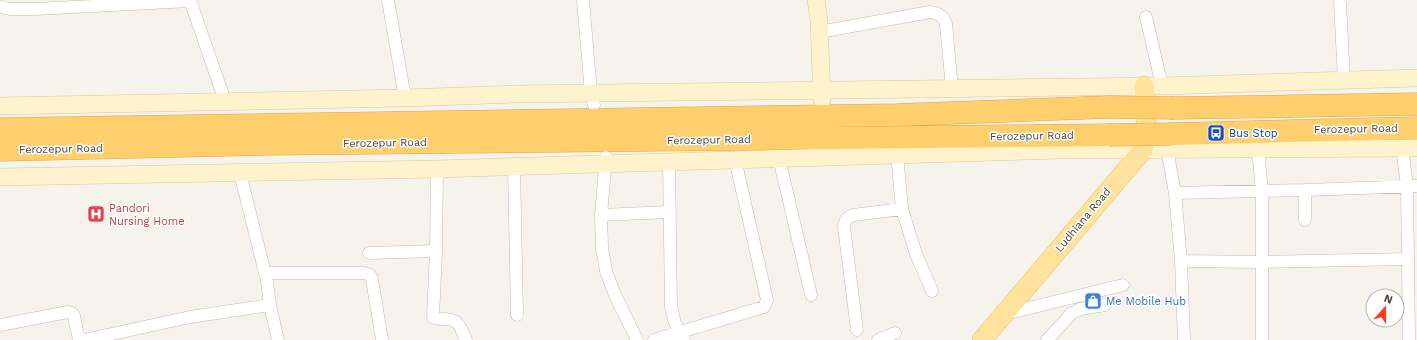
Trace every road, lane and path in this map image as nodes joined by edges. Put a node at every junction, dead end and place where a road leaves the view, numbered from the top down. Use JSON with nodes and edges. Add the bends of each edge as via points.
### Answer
{"nodes":[{"id":1,"x":190,"y":0,"type":"edge"},
{"id":2,"x":388,"y":0,"type":"edge"},
{"id":3,"x":583,"y":0,"type":"edge"},
{"id":4,"x":816,"y":0,"type":"edge"},
{"id":5,"x":1340,"y":3,"type":"dead end"},
{"id":6,"x":0,"y":7,"type":"edge"},
{"id":7,"x":1146,"y":17,"type":"dead end"},
{"id":8,"x":819,"y":32,"type":"junction"},
{"id":9,"x":1417,"y":78,"type":"edge"},
{"id":10,"x":1344,"y":80,"type":"junction"},
{"id":11,"x":1144,"y":86,"type":"junction"},
{"id":12,"x":1162,"y":86,"type":"junction"},
{"id":13,"x":952,"y":89,"type":"junction"},
{"id":14,"x":822,"y":95,"type":"junction"},
{"id":15,"x":405,"y":98,"type":"junction"},
{"id":16,"x":593,"y":99,"type":"junction"},
{"id":17,"x":225,"y":101,"type":"junction"},
{"id":18,"x":1417,"y":104,"type":"edge"},
{"id":19,"x":0,"y":106,"type":"edge"},
{"id":20,"x":1417,"y":128,"type":"edge"},
{"id":21,"x":0,"y":129,"type":"edge"},
{"id":22,"x":1170,"y":142,"type":"junction"},
{"id":23,"x":1410,"y":148,"type":"edge"},
{"id":24,"x":1258,"y":149,"type":"junction"},
{"id":25,"x":0,"y":150,"type":"edge"},
{"id":26,"x":1142,"y":150,"type":"junction"},
{"id":27,"x":897,"y":154,"type":"junction"},
{"id":28,"x":779,"y":158,"type":"junction"},
{"id":29,"x":735,"y":159,"type":"junction"},
{"id":30,"x":606,"y":160,"type":"junction"},
{"id":31,"x":669,"y":161,"type":"junction"},
{"id":32,"x":514,"y":166,"type":"junction"},
{"id":33,"x":437,"y":169,"type":"junction"},
{"id":34,"x":240,"y":173,"type":"junction"},
{"id":35,"x":0,"y":177,"type":"edge"},
{"id":36,"x":1412,"y":186,"type":"edge"},
{"id":37,"x":1305,"y":190,"type":"junction"},
{"id":38,"x":1262,"y":192,"type":"junction"},
{"id":39,"x":1175,"y":193,"type":"junction"},
{"id":40,"x":902,"y":209,"type":"junction"},
{"id":41,"x":669,"y":212,"type":"junction"},
{"id":42,"x":601,"y":215,"type":"junction"},
{"id":43,"x":1306,"y":220,"type":"dead end"},
{"id":44,"x":436,"y":251,"type":"junction"},
{"id":45,"x":369,"y":253,"type":"dead end"},
{"id":46,"x":1408,"y":259,"type":"junction"},
{"id":47,"x":1181,"y":261,"type":"junction"},
{"id":48,"x":1262,"y":262,"type":"junction"},
{"id":49,"x":265,"y":272,"type":"junction"},
{"id":50,"x":1123,"y":285,"type":"dead end"},
{"id":51,"x":932,"y":291,"type":"dead end"},
{"id":52,"x":811,"y":295,"type":"dead end"},
{"id":53,"x":270,"y":305,"type":"junction"},
{"id":54,"x":1105,"y":305,"type":"dead end"},
{"id":55,"x":1005,"y":314,"type":"junction"},
{"id":56,"x":517,"y":315,"type":"dead end"},
{"id":57,"x":0,"y":324,"type":"edge"},
{"id":58,"x":857,"y":330,"type":"dead end"},
{"id":59,"x":895,"y":333,"type":"dead end"},
{"id":60,"x":682,"y":336,"type":"edge"},
{"id":61,"x":986,"y":339,"type":"edge"},
{"id":62,"x":79,"y":340,"type":"edge"},
{"id":63,"x":84,"y":340,"type":"edge"},
{"id":64,"x":278,"y":340,"type":"edge"},
{"id":65,"x":382,"y":340,"type":"edge"},
{"id":66,"x":466,"y":340,"type":"edge"},
{"id":67,"x":637,"y":340,"type":"edge"},
{"id":68,"x":654,"y":340,"type":"edge"},
{"id":69,"x":878,"y":340,"type":"edge"},
{"id":70,"x":1047,"y":340,"type":"edge"},
{"id":71,"x":1184,"y":340,"type":"edge"},
{"id":72,"x":1262,"y":340,"type":"edge"},
{"id":73,"x":1409,"y":340,"type":"edge"}],
"edges":[{"from":1,"to":6,"type":"street","via":[[35,9]]},
{"from":1,"to":17,"type":"street"},
{"from":2,"to":15,"type":"street"},
{"from":3,"to":16,"type":"street"},
{"from":4,"to":8,"type":"main road"},
{"from":5,"to":10,"type":"street"},
{"from":7,"to":12,"type":"street"},
{"from":8,"to":13,"type":"street","via":[[930,12],[937,13],[943,17],[946,24]]},
{"from":8,"to":14,"type":"main road"},
{"from":9,"to":10,"type":"main road"},
{"from":10,"to":12,"type":"main road"},
{"from":11,"to":12,"type":"main road"},
{"from":11,"to":13,"type":"main road"},
{"from":11,"to":26,"type":"main road","name":"Ludhiana Road","via":[[1147,118]]},
{"from":13,"to":14,"type":"main road"},
{"from":14,"to":16,"type":"main road"},
{"from":15,"to":16,"type":"main road","via":[[498,94]]},
{"from":15,"to":17,"type":"main road"},
{"from":17,"to":19,"type":"main road"},
{"from":18,"to":21,"type":"highway","bridge":true,"via":[[1108,107],[897,115]]},
{"from":20,"to":22,"type":"highway","name":"Ferozepur Road"},
{"from":22,"to":24,"type":"main road"},
{"from":22,"to":25,"type":"highway","name":"Ferozepur Road","bridge":true,"via":[[1110,135],[280,144]]},
{"from":22,"to":26,"type":"main road"},
{"from":22,"to":39,"type":"street"},
{"from":23,"to":24,"type":"main road"},
{"from":23,"to":36,"type":"street"},
{"from":24,"to":38,"type":"street"},
{"from":26,"to":27,"type":"main road"},
{"from":26,"to":55,"type":"main road","name":"Ludhiana Road"},
{"from":27,"to":28,"type":"main road","via":[[824,152]]},
{"from":27,"to":40,"type":"street"},
{"from":28,"to":29,"type":"main road"},
{"from":28,"to":52,"type":"street"},
{"from":29,"to":31,"type":"main road"},
{"from":29,"to":60,"type":"street","via":[[766,304],[764,307]]},
{"from":30,"to":31,"type":"main road"},
{"from":30,"to":32,"type":"main road"},
{"from":30,"to":42,"type":"street"},
{"from":31,"to":41,"type":"street"},
{"from":32,"to":33,"type":"main road"},
{"from":32,"to":56,"type":"street"},
{"from":33,"to":34,"type":"main road"},
{"from":33,"to":44,"type":"street"},
{"from":34,"to":35,"type":"main road"},
{"from":34,"to":49,"type":"street"},
{"from":36,"to":37,"type":"street"},
{"from":36,"to":46,"type":"street"},
{"from":37,"to":38,"type":"street"},
{"from":37,"to":43,"type":"street"},
{"from":38,"to":39,"type":"street"},
{"from":38,"to":48,"type":"street"},
{"from":39,"to":47,"type":"street"},
{"from":40,"to":51,"type":"street","via":[[916,254]]},
{"from":40,"to":58,"type":"street","via":[[848,216],[845,221]]},
{"from":41,"to":42,"type":"street"},
{"from":41,"to":60,"type":"street","via":[[671,307]]},
{"from":42,"to":67,"type":"street","via":[[606,271]]},
{"from":44,"to":45,"type":"street"},
{"from":44,"to":66,"type":"street","via":[[433,317],[455,320]]},
{"from":46,"to":48,"type":"street"},
{"from":46,"to":73,"type":"street"},
{"from":47,"to":48,"type":"street"},
{"from":47,"to":71,"type":"street"},
{"from":48,"to":72,"type":"street"},
{"from":49,"to":53,"type":"street"},
{"from":49,"to":65,"type":"street","via":[[370,275]]},
{"from":50,"to":55,"type":"street"},
{"from":53,"to":63,"type":"street","via":[[190,317]]},
{"from":53,"to":64,"type":"street"},
{"from":54,"to":70,"type":"street","via":[[1080,309],[1072,313]]},
{"from":55,"to":61,"type":"main road","name":"Ludhiana Road"},
{"from":57,"to":62,"type":"street","via":[[68,312],[74,316]]},
{"from":59,"to":69,"type":"street"},
{"from":60,"to":68,"type":"street"}]}
